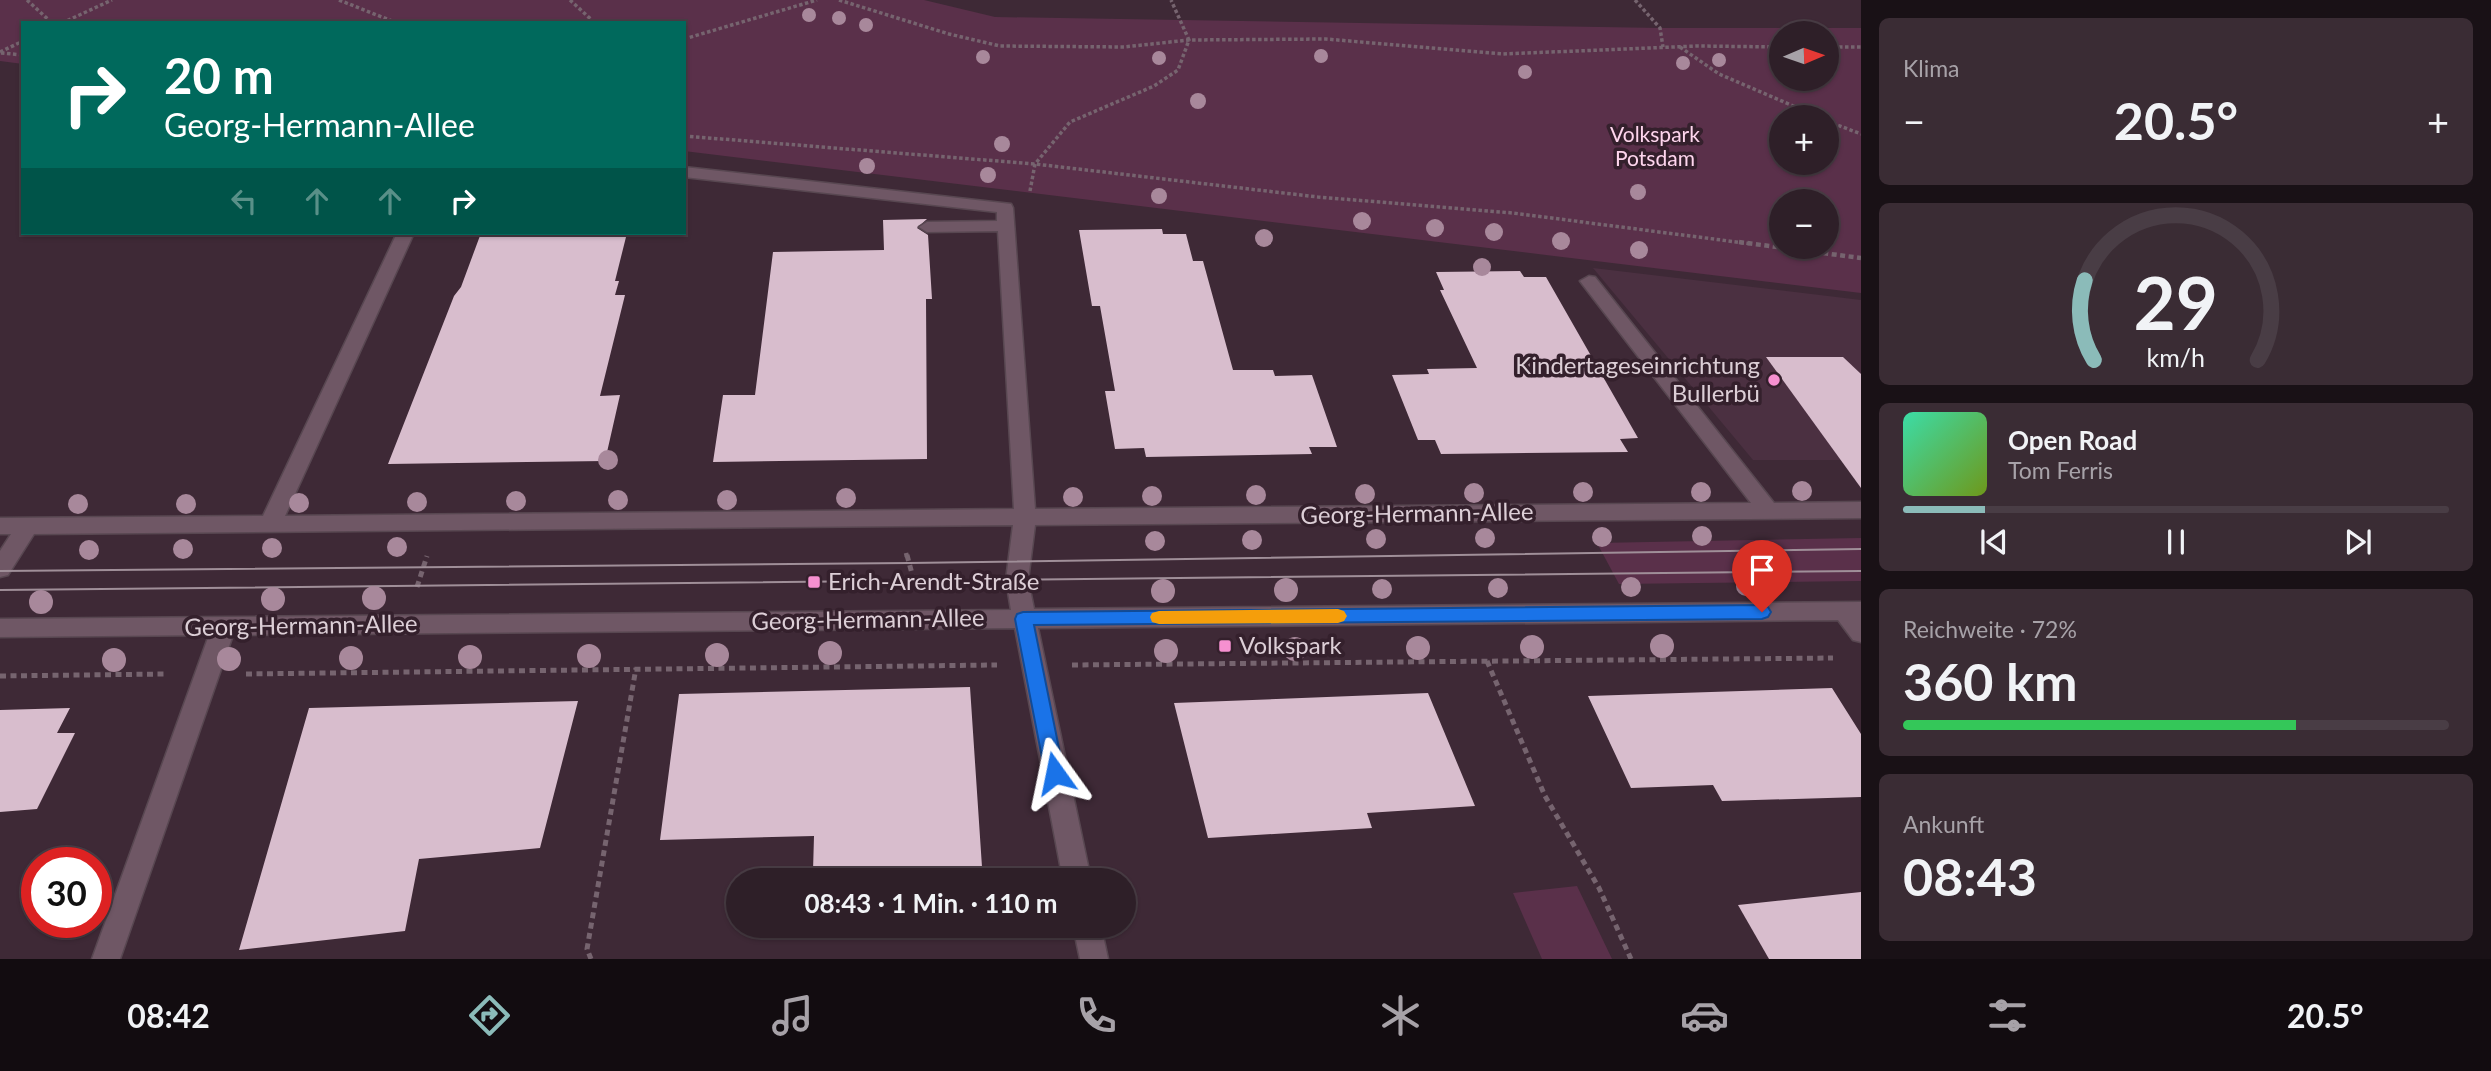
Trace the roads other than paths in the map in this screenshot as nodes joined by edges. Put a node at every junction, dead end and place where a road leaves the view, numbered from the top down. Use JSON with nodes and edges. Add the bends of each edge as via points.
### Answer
{"nodes":[{"id":1,"x":686,"y":173,"type":"edge"},
{"id":2,"x":1005,"y":217,"type":"junction"},
{"id":3,"x":927,"y":227,"type":"dead end"},
{"id":4,"x":404,"y":235,"type":"edge"},
{"id":5,"x":1589,"y":281,"type":"dead end"},
{"id":6,"x":1768,"y":510,"type":"junction"},
{"id":7,"x":1861,"y":510,"type":"edge"},
{"id":8,"x":1025,"y":517,"type":"junction"},
{"id":9,"x":270,"y":524,"type":"junction"},
{"id":10,"x":0,"y":526,"type":"edge"},
{"id":11,"x":28,"y":526,"type":"junction"},
{"id":12,"x":0,"y":569,"type":"edge"},
{"id":13,"x":1853,"y":611,"type":"edge"},
{"id":14,"x":1023,"y":619,"type":"junction"},
{"id":15,"x":224,"y":626,"type":"junction"},
{"id":16,"x":0,"y":628,"type":"edge"},
{"id":17,"x":1861,"y":632,"type":"edge"},
{"id":18,"x":1074,"y":868,"type":"edge"},
{"id":19,"x":1090,"y":938,"type":"edge"},
{"id":20,"x":106,"y":959,"type":"edge"},
{"id":21,"x":1094,"y":959,"type":"edge"}],
"edges":[{"from":1,"to":2,"type":"street"},
{"from":2,"to":3,"type":"street"},
{"from":2,"to":8,"type":"street"},
{"from":4,"to":9,"type":"street"},
{"from":5,"to":6,"type":"street"},
{"from":6,"to":7,"type":"street","name":"Georg-Hermann-Allee"},
{"from":6,"to":8,"type":"street","name":"Georg-Hermann-Allee"},
{"from":8,"to":9,"type":"street","name":"Georg-Hermann-Allee"},
{"from":8,"to":14,"type":"street","via":[[1017,580]]},
{"from":9,"to":11,"type":"street","name":"Georg-Hermann-Allee"},
{"from":10,"to":11,"type":"street","name":"Georg-Hermann-Allee"},
{"from":11,"to":12,"type":"street"},
{"from":13,"to":14,"type":"street","name":"Georg-Hermann-Allee"},
{"from":13,"to":17,"type":"street"},
{"from":14,"to":15,"type":"street","name":"Georg-Hermann-Allee"},
{"from":14,"to":18,"type":"street"},
{"from":15,"to":16,"type":"street","name":"Georg-Hermann-Allee"},
{"from":15,"to":20,"type":"street"},
{"from":19,"to":21,"type":"street"}]}
